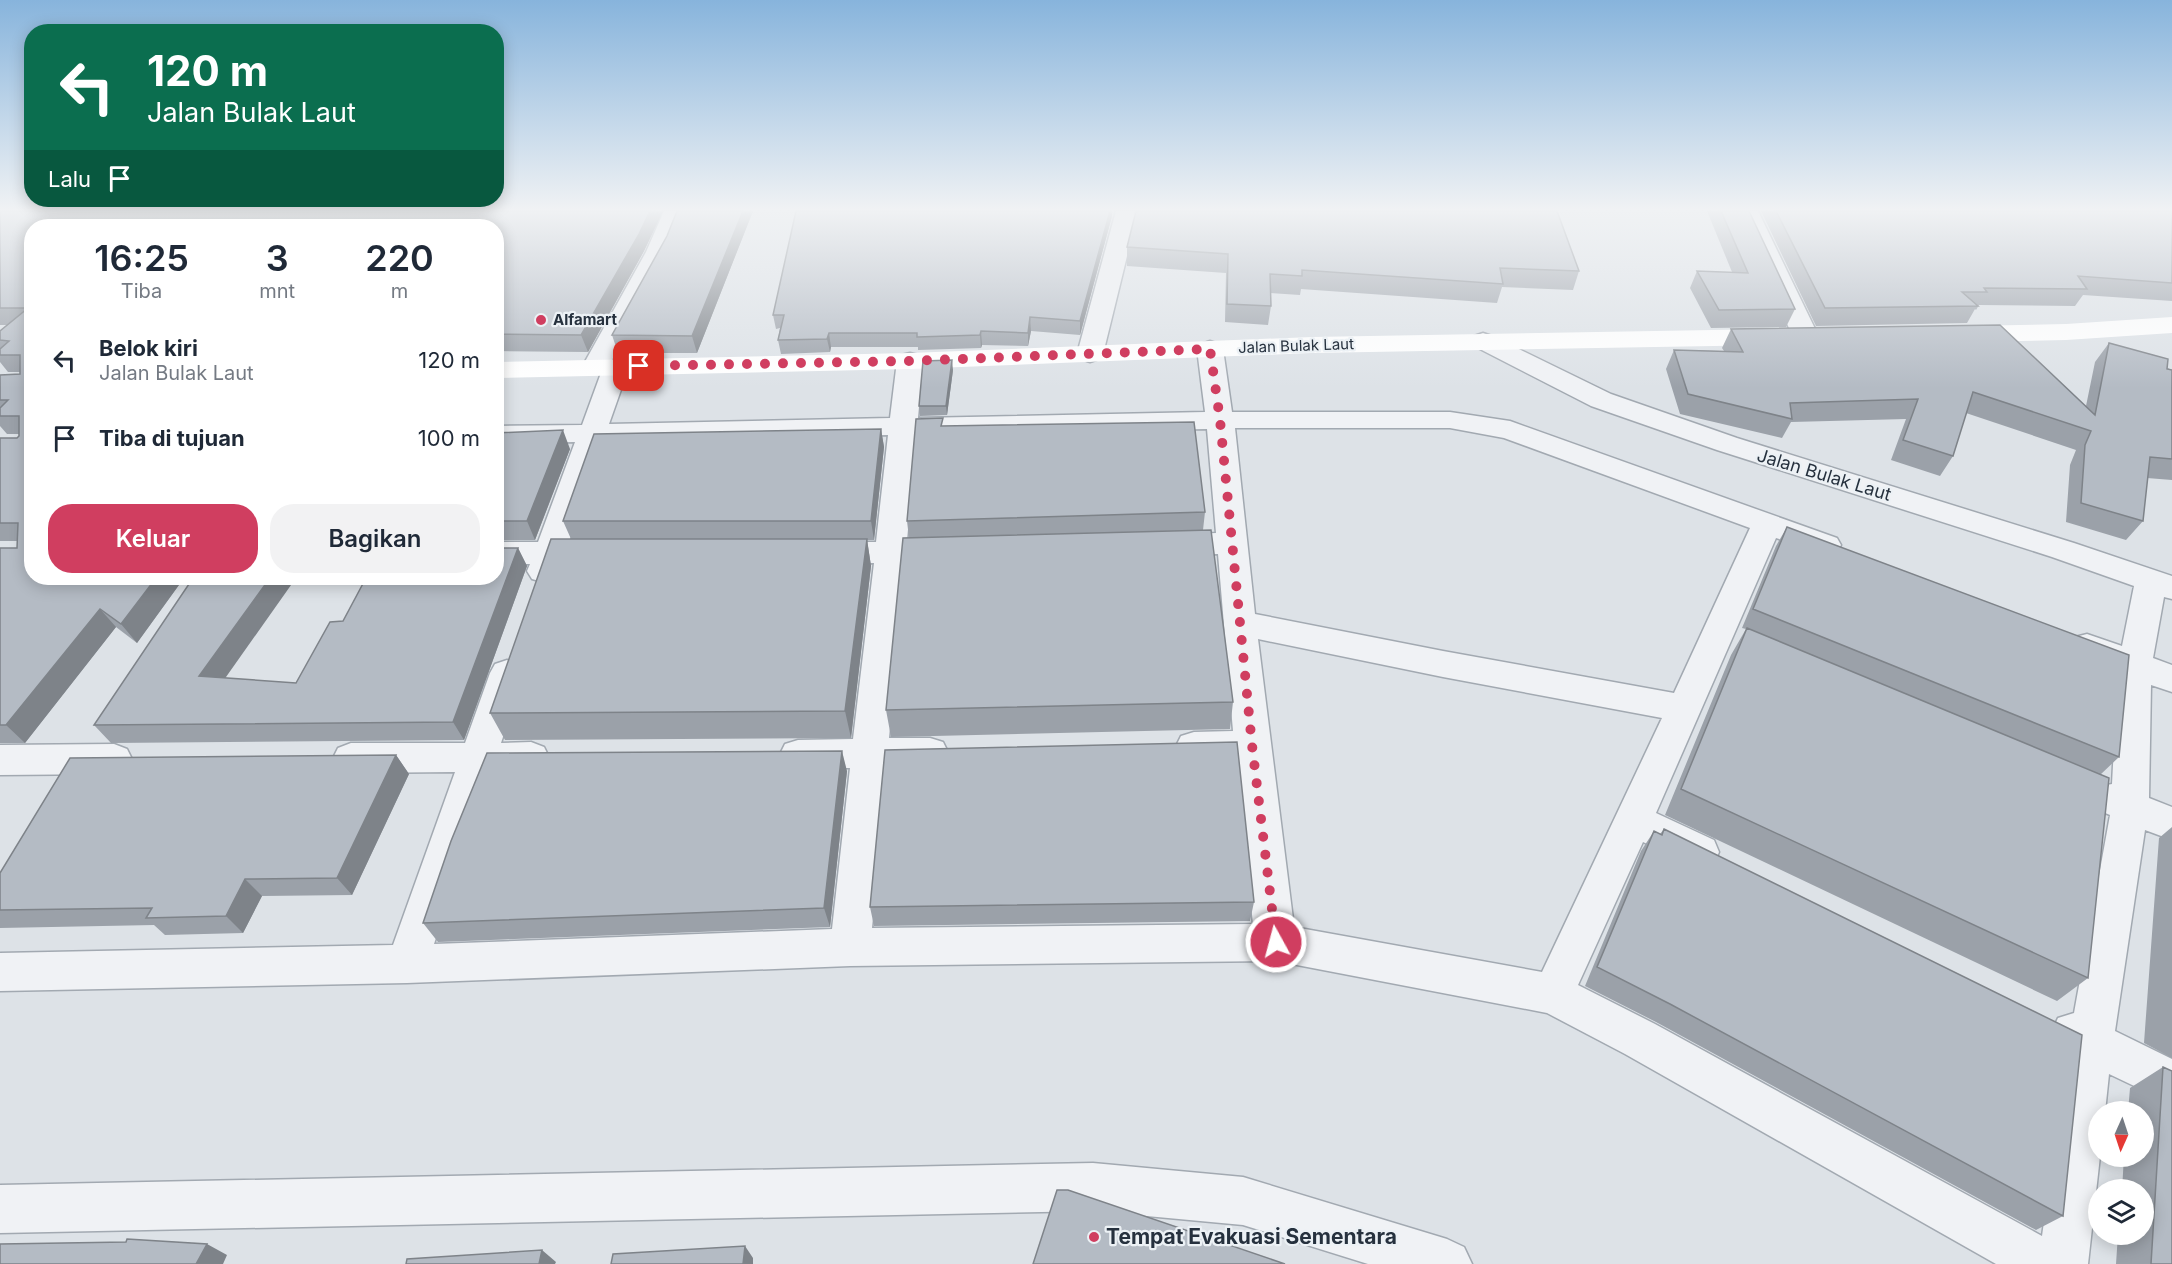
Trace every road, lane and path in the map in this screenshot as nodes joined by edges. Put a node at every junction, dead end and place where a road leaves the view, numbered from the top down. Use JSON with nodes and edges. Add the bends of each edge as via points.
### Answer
{"nodes":[{"id":1,"x":650,"y":270,"type":"edge"},
{"id":2,"x":1112,"y":270,"type":"edge"},
{"id":3,"x":1781,"y":270,"type":"edge"},
{"id":4,"x":2172,"y":325,"type":"edge"},
{"id":5,"x":1936,"y":334,"type":"edge"},
{"id":6,"x":1484,"y":342,"type":"junction"},
{"id":7,"x":1210,"y":349,"type":"junction"},
{"id":8,"x":1090,"y":354,"type":"junction"},
{"id":9,"x":910,"y":361,"type":"junction"},
{"id":10,"x":606,"y":367,"type":"junction"},
{"id":11,"x":504,"y":370,"type":"edge"},
{"id":12,"x":1220,"y":420,"type":"junction"},
{"id":13,"x":903,"y":427,"type":"junction"},
{"id":14,"x":593,"y":433,"type":"junction"},
{"id":15,"x":504,"y":435,"type":"edge"},
{"id":16,"x":1767,"y":522,"type":"junction"},
{"id":17,"x":1233,"y":543,"type":"junction"},
{"id":18,"x":1138,"y":546,"type":"edge"},
{"id":19,"x":972,"y":550,"type":"edge"},
{"id":20,"x":504,"y":553,"type":"edge"},
{"id":21,"x":549,"y":553,"type":"junction"},
{"id":22,"x":620,"y":553,"type":"edge"},
{"id":23,"x":795,"y":553,"type":"edge"},
{"id":24,"x":889,"y":553,"type":"junction"},
{"id":25,"x":1856,"y":557,"type":"edge"},
{"id":26,"x":2161,"y":585,"type":"edge"},
{"id":27,"x":534,"y":596,"type":"edge"},
{"id":28,"x":1240,"y":623,"type":"junction"},
{"id":29,"x":1718,"y":633,"type":"junction"},
{"id":30,"x":2057,"y":635,"type":"edge"},
{"id":31,"x":519,"y":640,"type":"edge"},
{"id":32,"x":1750,"y":647,"type":"edge"},
{"id":33,"x":2135,"y":665,"type":"junction"},
{"id":34,"x":2172,"y":679,"type":"edge"},
{"id":35,"x":1684,"y":708,"type":"junction"},
{"id":36,"x":1252,"y":745,"type":"junction"},
{"id":37,"x":1159,"y":747,"type":"edge"},
{"id":38,"x":961,"y":752,"type":"edge"},
{"id":39,"x":762,"y":754,"type":"edge"},
{"id":40,"x":868,"y":754,"type":"junction"},
{"id":41,"x":562,"y":756,"type":"edge"},
{"id":42,"x":479,"y":757,"type":"junction"},
{"id":43,"x":314,"y":758,"type":"edge"},
{"id":44,"x":149,"y":759,"type":"edge"},
{"id":45,"x":0,"y":760,"type":"edge"},
{"id":46,"x":2076,"y":784,"type":"edge"},
{"id":47,"x":2130,"y":806,"type":"junction"},
{"id":48,"x":1634,"y":820,"type":"junction"},
{"id":49,"x":2172,"y":824,"type":"edge"},
{"id":50,"x":1730,"y":866,"type":"edge"},
{"id":51,"x":1276,"y":942,"type":"junction"},
{"id":52,"x":849,"y":947,"type":"junction"},
{"id":53,"x":407,"y":964,"type":"junction"},
{"id":54,"x":0,"y":972,"type":"edge"},
{"id":55,"x":1553,"y":993,"type":"junction"},
{"id":56,"x":2038,"y":1016,"type":"edge"},
{"id":57,"x":2091,"y":1042,"type":"junction"},
{"id":58,"x":2172,"y":1082,"type":"edge"},
{"id":59,"x":0,"y":1209,"type":"edge"},
{"id":60,"x":1447,"y":1264,"type":"edge"},
{"id":61,"x":2044,"y":1264,"type":"edge"},
{"id":62,"x":2063,"y":1264,"type":"edge"}],
"edges":[{"from":1,"to":10,"type":"street"},
{"from":2,"to":8,"type":"street"},
{"from":3,"to":6,"type":"street","name":"Jalan Bulak Laut","via":[[1818,336]]},
{"from":4,"to":5,"type":"street"},
{"from":6,"to":7,"type":"street","name":"Jalan Bulak Laut"},
{"from":6,"to":26,"type":"street","name":"Jalan Bulak Laut","via":[[1601,400]]},
{"from":7,"to":8,"type":"street","name":"Jalan Bulak Laut"},
{"from":7,"to":12,"type":"street"},
{"from":8,"to":9,"type":"street","name":"Jalan Bulak Laut"},
{"from":9,"to":10,"type":"street","name":"Jalan Bulak Laut"},
{"from":9,"to":13,"type":"street"},
{"from":10,"to":11,"type":"street","name":"Jalan Bulak Laut"},
{"from":10,"to":14,"type":"street"},
{"from":12,"to":13,"type":"street"},
{"from":12,"to":16,"type":"street","via":[[1450,420],[1510,430]]},
{"from":12,"to":17,"type":"street"},
{"from":13,"to":14,"type":"street"},
{"from":13,"to":24,"type":"street"},
{"from":14,"to":15,"type":"street"},
{"from":14,"to":21,"type":"street"},
{"from":16,"to":25,"type":"street"},
{"from":16,"to":29,"type":"street"},
{"from":17,"to":18,"type":"street"},
{"from":17,"to":28,"type":"street"},
{"from":19,"to":24,"type":"street"},
{"from":20,"to":21,"type":"street"},
{"from":21,"to":22,"type":"street"},
{"from":21,"to":27,"type":"street"},
{"from":23,"to":24,"type":"street"},
{"from":24,"to":40,"type":"street"},
{"from":26,"to":33,"type":"street"},
{"from":28,"to":35,"type":"street"},
{"from":28,"to":36,"type":"street"},
{"from":29,"to":32,"type":"street"},
{"from":29,"to":35,"type":"street"},
{"from":30,"to":33,"type":"street"},
{"from":31,"to":42,"type":"street"},
{"from":33,"to":34,"type":"street"},
{"from":33,"to":47,"type":"street"},
{"from":35,"to":48,"type":"street"},
{"from":36,"to":37,"type":"street"},
{"from":36,"to":51,"type":"street"},
{"from":38,"to":40,"type":"street"},
{"from":39,"to":40,"type":"street"},
{"from":40,"to":52,"type":"street"},
{"from":41,"to":42,"type":"street"},
{"from":42,"to":43,"type":"street"},
{"from":42,"to":53,"type":"street"},
{"from":44,"to":45,"type":"street"},
{"from":46,"to":47,"type":"street"},
{"from":47,"to":49,"type":"street"},
{"from":47,"to":57,"type":"street"},
{"from":48,"to":50,"type":"street"},
{"from":48,"to":55,"type":"street"},
{"from":51,"to":52,"type":"street"},
{"from":51,"to":55,"type":"street"},
{"from":52,"to":53,"type":"street"},
{"from":53,"to":54,"type":"street"},
{"from":55,"to":61,"type":"street"},
{"from":56,"to":57,"type":"street"},
{"from":57,"to":58,"type":"street"},
{"from":57,"to":62,"type":"street"},
{"from":59,"to":60,"type":"street","via":[[1093,1187],[1243,1201]]}]}
